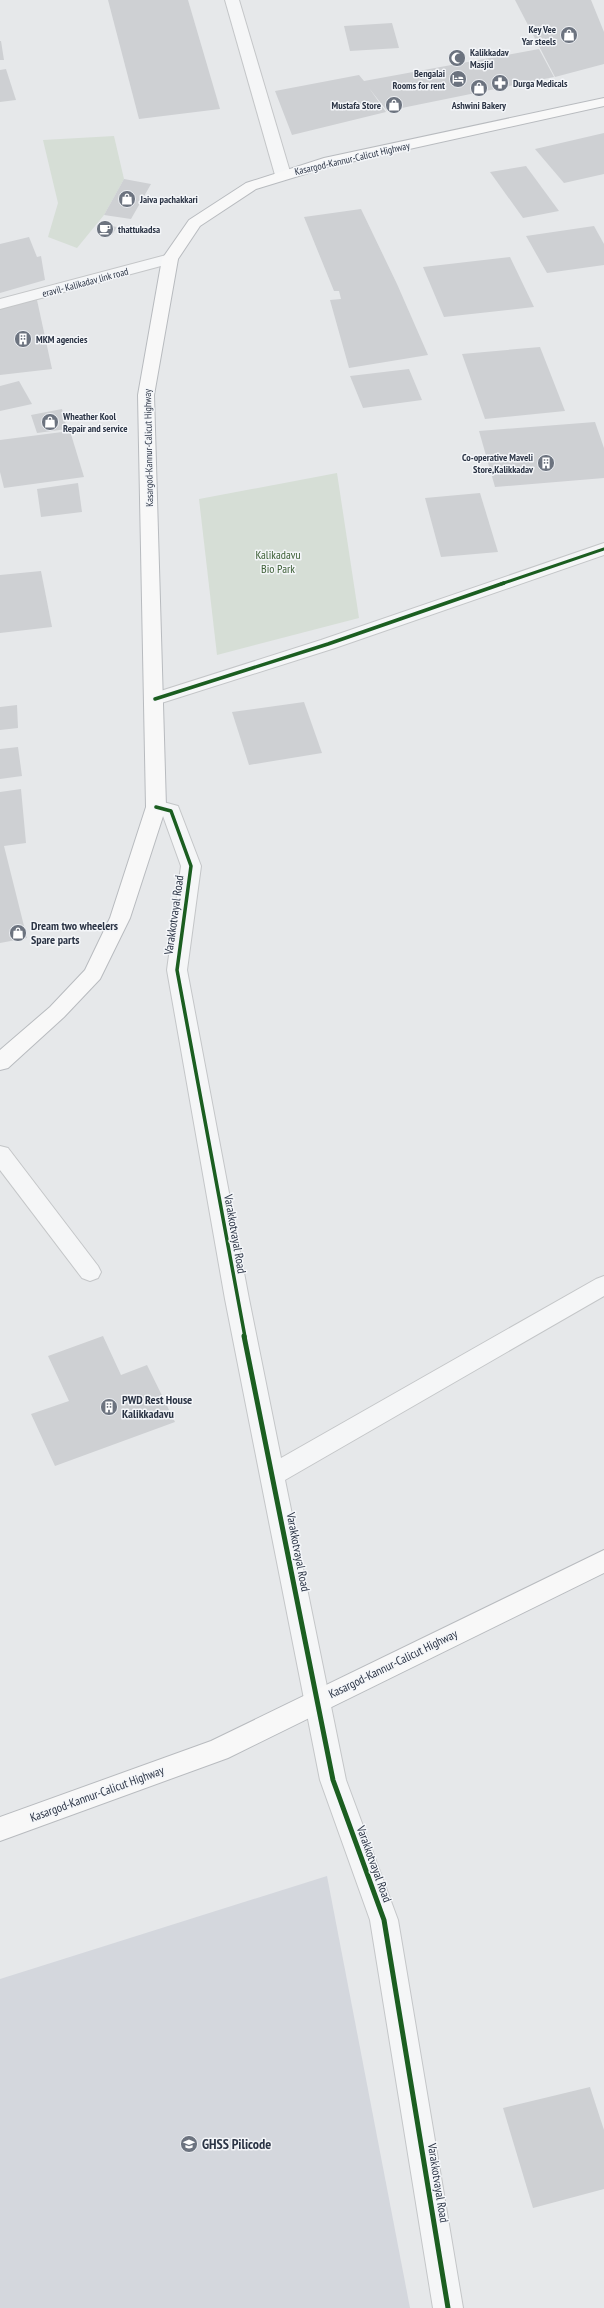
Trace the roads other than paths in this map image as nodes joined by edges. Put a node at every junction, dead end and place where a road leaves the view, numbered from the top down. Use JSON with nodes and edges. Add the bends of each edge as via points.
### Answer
{"nodes":[{"id":1,"x":232,"y":0,"type":"edge"},
{"id":2,"x":604,"y":102,"type":"edge"},
{"id":3,"x":283,"y":175,"type":"junction"},
{"id":4,"x":170,"y":259,"type":"junction"},
{"id":5,"x":0,"y":304,"type":"edge"},
{"id":6,"x":604,"y":549,"type":"edge"},
{"id":7,"x":154,"y":700,"type":"junction"},
{"id":8,"x":156,"y":807,"type":"junction"},
{"id":9,"x":0,"y":1062,"type":"edge"},
{"id":10,"x":0,"y":1154,"type":"edge"},
{"id":11,"x":90,"y":1272,"type":"dead end"},
{"id":12,"x":604,"y":1285,"type":"edge"},
{"id":13,"x":272,"y":1475,"type":"junction"},
{"id":14,"x":604,"y":1561,"type":"edge"},
{"id":15,"x":318,"y":1701,"type":"junction"},
{"id":16,"x":0,"y":1829,"type":"edge"},
{"id":17,"x":448,"y":2308,"type":"edge"}],
"edges":[{"from":1,"to":3,"type":"street"},
{"from":2,"to":3,"type":"highway","name":"Kasargod-Kannur-Calicut Highway","via":[[324,163]]},
{"from":3,"to":4,"type":"highway","name":"Kasargod-Kannur-Calicut Highway","via":[[251,186],[194,223]]},
{"from":4,"to":5,"type":"street","name":"eravil- Kalikadav link road"},
{"from":4,"to":7,"type":"highway","name":"Kasargod-Kannur-Calicut Highway","via":[[146,395]]},
{"from":6,"to":7,"type":"street","via":[[328,644]]},
{"from":7,"to":8,"type":"highway","name":"Kasargod-Kannur-Calicut Highway"},
{"from":8,"to":9,"type":"highway","name":"Kasargod-Kannur-Calicut Highway","via":[[120,918],[93,974],[57,1012]]},
{"from":8,"to":13,"type":"street","name":"Varakkotvayal Road","via":[[171,811],[192,866],[177,970]]},
{"from":10,"to":11,"type":"street"},
{"from":12,"to":13,"type":"street"},
{"from":13,"to":15,"type":"street","name":"Varakkotvayal Road"},
{"from":14,"to":15,"type":"highway","name":"Kasargod-Kannur-Calicut Highway"},
{"from":15,"to":16,"type":"highway","name":"Kasargod-Kannur-Calicut Highway","via":[[219,1750]]},
{"from":15,"to":17,"type":"street","name":"Varakkotvayal Road","via":[[333,1780],[384,1920]]}]}
